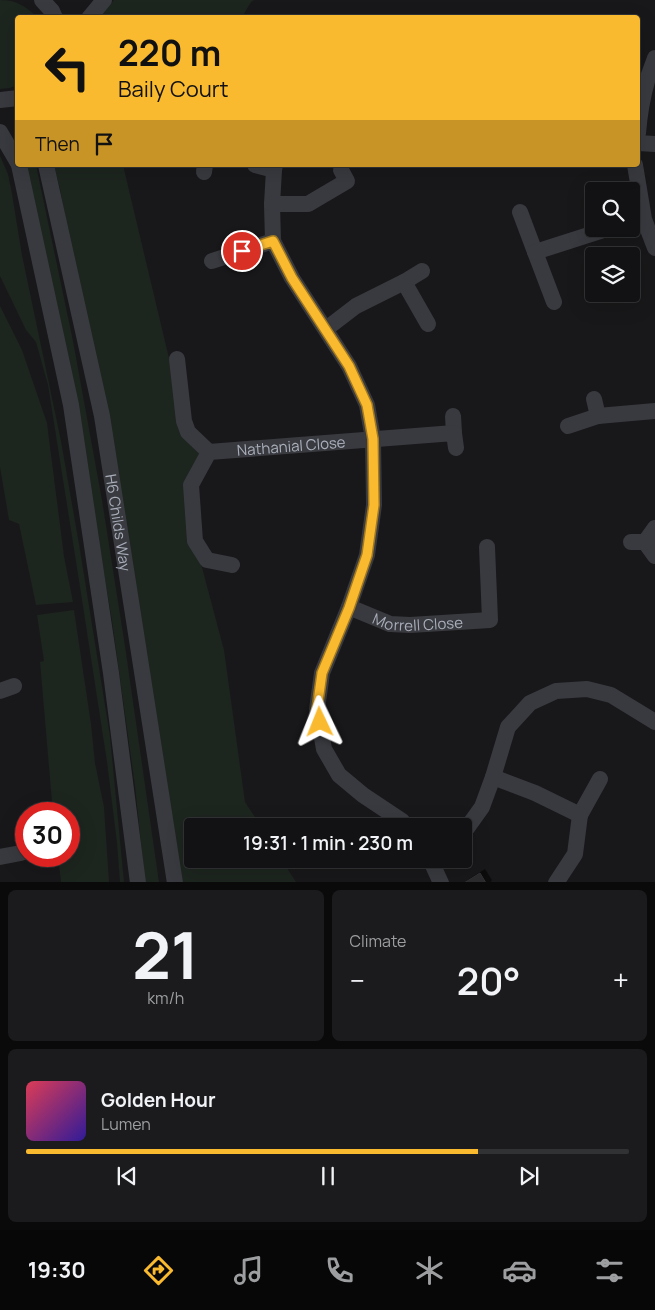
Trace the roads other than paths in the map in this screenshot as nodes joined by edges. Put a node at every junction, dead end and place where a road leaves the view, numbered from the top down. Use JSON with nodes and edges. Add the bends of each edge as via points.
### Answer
{"nodes":[{"id":1,"x":42,"y":0,"type":"edge"},
{"id":2,"x":104,"y":0,"type":"edge"},
{"id":3,"x":54,"y":15,"type":"edge"},
{"id":4,"x":92,"y":15,"type":"edge"},
{"id":5,"x":655,"y":58,"type":"edge"},
{"id":6,"x":641,"y":93,"type":"edge"},
{"id":7,"x":15,"y":98,"type":"edge"},
{"id":8,"x":0,"y":100,"type":"edge"},
{"id":9,"x":640,"y":106,"type":"edge"},
{"id":10,"x":0,"y":132,"type":"edge"},
{"id":11,"x":640,"y":143,"type":"edge"},
{"id":12,"x":655,"y":144,"type":"edge"},
{"id":13,"x":15,"y":159,"type":"edge"},
{"id":14,"x":19,"y":167,"type":"edge"},
{"id":15,"x":46,"y":167,"type":"edge"},
{"id":16,"x":635,"y":167,"type":"edge"},
{"id":17,"x":275,"y":168,"type":"edge"},
{"id":18,"x":341,"y":170,"type":"dead end"},
{"id":19,"x":636,"y":182,"type":"edge"},
{"id":20,"x":272,"y":204,"type":"junction"},
{"id":21,"x":520,"y":212,"type":"dead end"},
{"id":22,"x":640,"y":223,"type":"edge"},
{"id":23,"x":585,"y":236,"type":"edge"},
{"id":24,"x":273,"y":241,"type":"junction"},
{"id":25,"x":655,"y":248,"type":"edge"},
{"id":26,"x":536,"y":252,"type":"junction"},
{"id":27,"x":212,"y":261,"type":"dead end"},
{"id":28,"x":422,"y":271,"type":"dead end"},
{"id":29,"x":404,"y":282,"type":"junction"},
{"id":30,"x":554,"y":302,"type":"dead end"},
{"id":31,"x":428,"y":324,"type":"dead end"},
{"id":32,"x":326,"y":329,"type":"junction"},
{"id":33,"x":177,"y":359,"type":"dead end"},
{"id":34,"x":594,"y":399,"type":"dead end"},
{"id":35,"x":655,"y":411,"type":"edge"},
{"id":36,"x":453,"y":416,"type":"dead end"},
{"id":37,"x":598,"y":416,"type":"junction"},
{"id":38,"x":568,"y":426,"type":"dead end"},
{"id":39,"x":373,"y":439,"type":"junction"},
{"id":40,"x":209,"y":452,"type":"junction"},
{"id":41,"x":655,"y":528,"type":"edge"},
{"id":42,"x":487,"y":547,"type":"dead end"},
{"id":43,"x":655,"y":556,"type":"edge"},
{"id":44,"x":232,"y":565,"type":"dead end"},
{"id":45,"x":349,"y":608,"type":"junction"},
{"id":46,"x":655,"y":722,"type":"edge"},
{"id":47,"x":493,"y":778,"type":"junction"},
{"id":48,"x":600,"y":779,"type":"dead end"},
{"id":49,"x":580,"y":815,"type":"junction"},
{"id":50,"x":396,"y":818,"type":"edge"},
{"id":51,"x":472,"y":821,"type":"edge"},
{"id":52,"x":15,"y":854,"type":"edge"},
{"id":53,"x":0,"y":857,"type":"edge"},
{"id":54,"x":434,"y":868,"type":"edge"},
{"id":55,"x":138,"y":882,"type":"edge"},
{"id":56,"x":174,"y":882,"type":"edge"},
{"id":57,"x":441,"y":882,"type":"edge"},
{"id":58,"x":556,"y":882,"type":"edge"}],
"edges":[{"from":1,"to":3,"type":"street"},
{"from":2,"to":4,"type":"street"},
{"from":5,"to":6,"type":"street"},
{"from":6,"to":9,"type":"street"},
{"from":7,"to":8,"type":"street"},
{"from":10,"to":13,"type":"street","name":"H6 Childs Way"},
{"from":11,"to":12,"type":"street"},
{"from":14,"to":55,"type":"street","name":"H6 Childs Way","via":[[71,405]]},
{"from":15,"to":56,"type":"street","name":"H6 Childs Way","via":[[102,416]]},
{"from":16,"to":19,"type":"street"},
{"from":17,"to":20,"type":"street"},
{"from":18,"to":20,"type":"street","via":[[347,181],[308,204]]},
{"from":20,"to":24,"type":"street"},
{"from":21,"to":26,"type":"street"},
{"from":22,"to":25,"type":"street"},
{"from":23,"to":26,"type":"street"},
{"from":24,"to":27,"type":"street"},
{"from":24,"to":32,"type":"street","via":[[292,278]]},
{"from":26,"to":30,"type":"street"},
{"from":28,"to":29,"type":"street"},
{"from":29,"to":31,"type":"street"},
{"from":29,"to":32,"type":"street","via":[[356,306]]},
{"from":32,"to":39,"type":"street","via":[[349,366],[367,405]]},
{"from":33,"to":40,"type":"street","via":[[184,422],[188,432]]},
{"from":34,"to":37,"type":"street"},
{"from":35,"to":37,"type":"street"},
{"from":36,"to":39,"type":"street","name":"Nathanial Close","via":[[455,441]]},
{"from":37,"to":38,"type":"street"},
{"from":39,"to":40,"type":"street","name":"Nathanial Close"},
{"from":39,"to":45,"type":"street","via":[[374,505],[367,555]]},
{"from":40,"to":44,"type":"street","via":[[191,484],[195,541],[207,560]]},
{"from":41,"to":43,"type":"street","via":[[638,542]]},
{"from":42,"to":45,"type":"street","name":"Morrell Close","via":[[491,627],[390,624]]},
{"from":45,"to":50,"type":"street","via":[[322,673],[317,709],[324,749],[339,775]]},
{"from":46,"to":47,"type":"street","via":[[611,695],[587,689],[556,691],[530,703],[508,727]]},
{"from":47,"to":49,"type":"street","via":[[535,793]]},
{"from":47,"to":51,"type":"street","via":[[482,807]]},
{"from":48,"to":49,"type":"street"},
{"from":49,"to":58,"type":"street","via":[[575,854]]},
{"from":52,"to":53,"type":"street"},
{"from":54,"to":57,"type":"street"}]}
